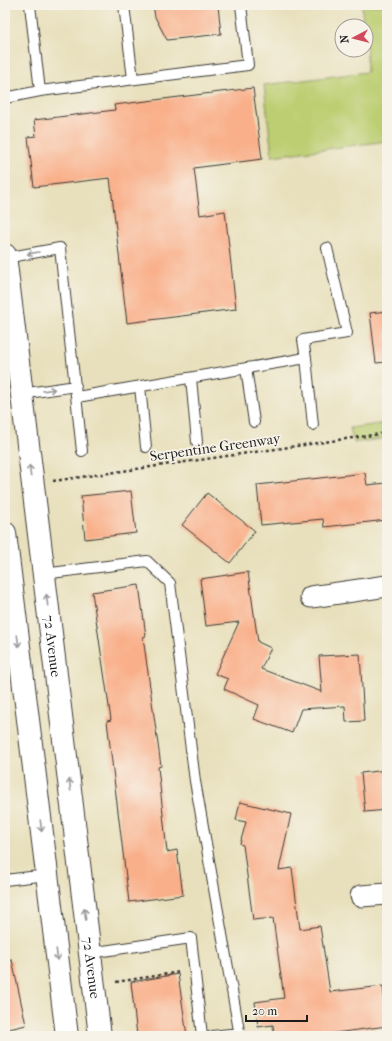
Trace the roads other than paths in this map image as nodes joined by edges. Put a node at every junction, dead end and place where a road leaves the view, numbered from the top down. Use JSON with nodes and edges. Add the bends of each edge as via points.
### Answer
{"nodes":[{"id":1,"x":30,"y":5,"type":"edge"},
{"id":2,"x":124,"y":5,"type":"edge"},
{"id":3,"x":241,"y":5,"type":"edge"},
{"id":4,"x":133,"y":79,"type":"junction"},
{"id":5,"x":40,"y":90,"type":"junction"},
{"id":6,"x":5,"y":98,"type":"edge"},
{"id":7,"x":328,"y":248,"type":"dead end"},
{"id":8,"x":5,"y":256,"type":"edge"},
{"id":9,"x":306,"y":358,"type":"junction"},
{"id":10,"x":246,"y":368,"type":"junction"},
{"id":11,"x":191,"y":378,"type":"junction"},
{"id":12,"x":76,"y":386,"type":"junction"},
{"id":13,"x":140,"y":386,"type":"junction"},
{"id":14,"x":21,"y":394,"type":"junction"},
{"id":15,"x":77,"y":397,"type":"junction"},
{"id":16,"x":254,"y":422,"type":"dead end"},
{"id":17,"x":313,"y":425,"type":"dead end"},
{"id":18,"x":197,"y":442,"type":"dead end"},
{"id":19,"x":146,"y":447,"type":"dead end"},
{"id":20,"x":82,"y":451,"type":"dead end"},
{"id":21,"x":5,"y":533,"type":"edge"},
{"id":22,"x":43,"y":574,"type":"junction"},
{"id":23,"x":387,"y":586,"type":"edge"},
{"id":24,"x":311,"y":597,"type":"dead end"},
{"id":25,"x":47,"y":875,"type":"junction"},
{"id":26,"x":5,"y":880,"type":"edge"},
{"id":27,"x":387,"y":894,"type":"edge"},
{"id":28,"x":361,"y":896,"type":"dead end"},
{"id":29,"x":90,"y":953,"type":"junction"},
{"id":30,"x":240,"y":1034,"type":"edge"},
{"id":31,"x":67,"y":1036,"type":"edge"},
{"id":32,"x":100,"y":1036,"type":"edge"},
{"id":33,"x":202,"y":1036,"type":"edge"},
{"id":34,"x":212,"y":1036,"type":"edge"}],
"edges":[{"from":1,"to":5,"type":"lane"},
{"from":2,"to":4,"type":"lane"},
{"from":3,"to":4,"type":"lane","via":[[248,66]]},
{"from":4,"to":5,"type":"lane"},
{"from":5,"to":6,"type":"lane"},
{"from":7,"to":9,"type":"lane","via":[[347,333],[303,340]]},
{"from":12,"to":8,"type":"lane","one_way":true,"via":[[60,248]]},
{"from":8,"to":14,"type":"main road","name":"72 Avenue"},
{"from":9,"to":10,"type":"lane"},
{"from":9,"to":17,"type":"lane"},
{"from":10,"to":11,"type":"lane"},
{"from":10,"to":16,"type":"lane"},
{"from":11,"to":13,"type":"lane"},
{"from":11,"to":18,"type":"lane"},
{"from":14,"to":12,"type":"lane","one_way":true},
{"from":12,"to":15,"type":"lane"},
{"from":13,"to":15,"type":"lane"},
{"from":13,"to":19,"type":"lane"},
{"from":22,"to":14,"type":"main road","name":"72 Avenue","one_way":true},
{"from":15,"to":20,"type":"lane"},
{"from":21,"to":25,"type":"main road","one_way":true},
{"from":29,"to":22,"type":"main road","name":"72 Avenue","one_way":true},
{"from":22,"to":30,"type":"lane","via":[[147,561],[170,583],[195,780]]},
{"from":23,"to":24,"type":"street"},
{"from":25,"to":26,"type":"lane"},
{"from":25,"to":31,"type":"main road","one_way":true},
{"from":27,"to":28,"type":"street"},
{"from":29,"to":32,"type":"main road","name":"72 Avenue"},
{"from":29,"to":33,"type":"lane","via":[[191,938]]},
{"from":30,"to":34,"type":"lane"}]}
